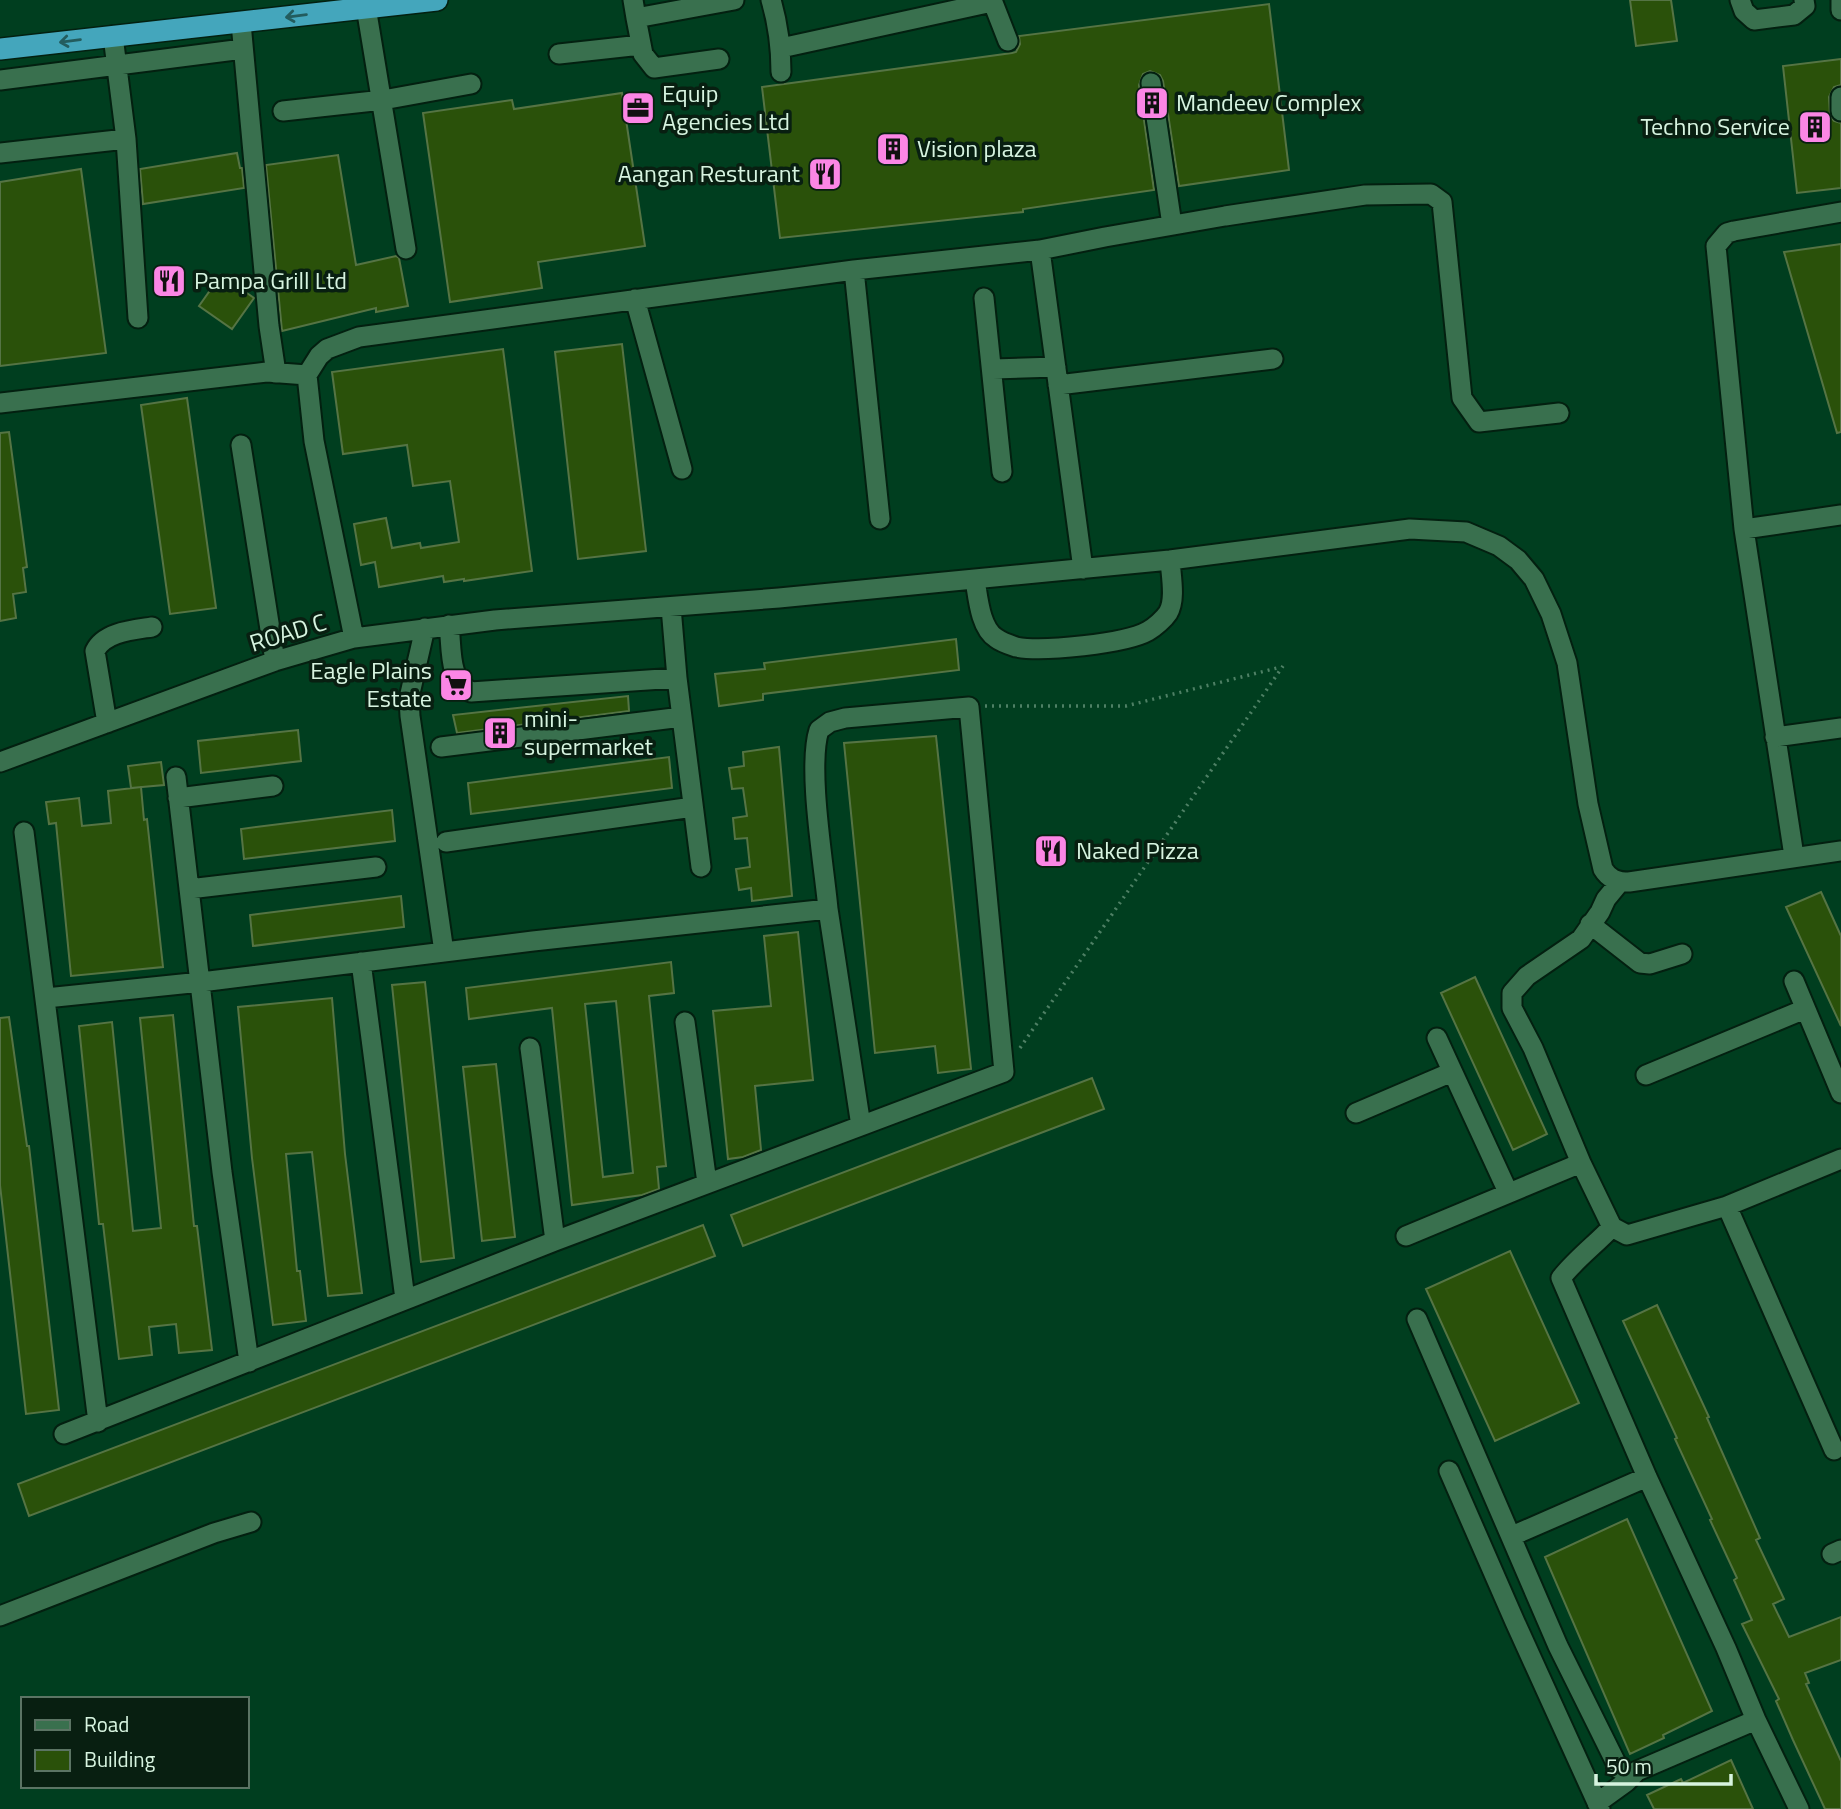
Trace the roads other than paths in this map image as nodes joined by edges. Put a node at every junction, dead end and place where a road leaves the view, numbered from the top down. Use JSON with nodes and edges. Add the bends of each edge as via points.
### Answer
{"nodes":[{"id":1,"x":437,"y":0,"type":"edge"},
{"id":2,"x":734,"y":0,"type":"edge"},
{"id":3,"x":771,"y":0,"type":"edge"},
{"id":4,"x":1740,"y":0,"type":"edge"},
{"id":5,"x":1804,"y":0,"type":"edge"},
{"id":6,"x":992,"y":1,"type":"edge"},
{"id":7,"x":1841,"y":1,"type":"edge"},
{"id":8,"x":366,"y":7,"type":"junction"},
{"id":9,"x":634,"y":9,"type":"edge"},
{"id":10,"x":1841,"y":10,"type":"edge"},
{"id":11,"x":241,"y":23,"type":"junction"},
{"id":12,"x":113,"y":36,"type":"junction"},
{"id":13,"x":1008,"y":41,"type":"dead end"},
{"id":14,"x":641,"y":46,"type":"junction"},
{"id":15,"x":781,"y":48,"type":"junction"},
{"id":16,"x":0,"y":49,"type":"edge"},
{"id":17,"x":243,"y":49,"type":"junction"},
{"id":18,"x":559,"y":54,"type":"dead end"},
{"id":19,"x":719,"y":59,"type":"dead end"},
{"id":20,"x":117,"y":64,"type":"junction"},
{"id":21,"x":780,"y":72,"type":"dead end"},
{"id":22,"x":0,"y":80,"type":"edge"},
{"id":23,"x":1151,"y":83,"type":"dead end"},
{"id":24,"x":471,"y":84,"type":"dead end"},
{"id":25,"x":1841,"y":97,"type":"edge"},
{"id":26,"x":383,"y":100,"type":"junction"},
{"id":27,"x":283,"y":111,"type":"dead end"},
{"id":28,"x":1841,"y":111,"type":"edge"},
{"id":29,"x":126,"y":139,"type":"junction"},
{"id":30,"x":0,"y":153,"type":"edge"},
{"id":31,"x":1841,"y":212,"type":"edge"},
{"id":32,"x":1172,"y":225,"type":"junction"},
{"id":33,"x":407,"y":249,"type":"dead end"},
{"id":34,"x":1040,"y":250,"type":"junction"},
{"id":35,"x":854,"y":271,"type":"junction"},
{"id":36,"x":984,"y":298,"type":"dead end"},
{"id":37,"x":635,"y":299,"type":"junction"},
{"id":38,"x":138,"y":318,"type":"dead end"},
{"id":39,"x":1273,"y":359,"type":"dead end"},
{"id":40,"x":993,"y":369,"type":"junction"},
{"id":41,"x":276,"y":373,"type":"junction"},
{"id":42,"x":307,"y":374,"type":"junction"},
{"id":43,"x":1057,"y":376,"type":"junction"},
{"id":44,"x":0,"y":403,"type":"edge"},
{"id":45,"x":1559,"y":413,"type":"dead end"},
{"id":46,"x":241,"y":445,"type":"dead end"},
{"id":47,"x":682,"y":469,"type":"dead end"},
{"id":48,"x":1002,"y":472,"type":"dead end"},
{"id":49,"x":1841,"y":514,"type":"edge"},
{"id":50,"x":880,"y":519,"type":"dead end"},
{"id":51,"x":1744,"y":529,"type":"junction"},
{"id":52,"x":1170,"y":560,"type":"junction"},
{"id":53,"x":1083,"y":569,"type":"junction"},
{"id":54,"x":975,"y":580,"type":"junction"},
{"id":55,"x":671,"y":607,"type":"junction"},
{"id":56,"x":449,"y":625,"type":"junction"},
{"id":57,"x":152,"y":627,"type":"dead end"},
{"id":58,"x":425,"y":628,"type":"junction"},
{"id":59,"x":354,"y":638,"type":"junction"},
{"id":60,"x":275,"y":661,"type":"junction"},
{"id":61,"x":677,"y":678,"type":"junction"},
{"id":62,"x":682,"y":717,"type":"junction"},
{"id":63,"x":107,"y":723,"type":"junction"},
{"id":64,"x":1841,"y":728,"type":"edge"},
{"id":65,"x":1775,"y":737,"type":"junction"},
{"id":66,"x":441,"y":747,"type":"dead end"},
{"id":67,"x":0,"y":762,"type":"edge"},
{"id":68,"x":176,"y":777,"type":"dead end"},
{"id":69,"x":273,"y":786,"type":"dead end"},
{"id":70,"x":178,"y":798,"type":"junction"},
{"id":71,"x":693,"y":807,"type":"junction"},
{"id":72,"x":24,"y":832,"type":"dead end"},
{"id":73,"x":446,"y":842,"type":"dead end"},
{"id":74,"x":1841,"y":851,"type":"edge"},
{"id":75,"x":1794,"y":856,"type":"junction"},
{"id":76,"x":376,"y":867,"type":"dead end"},
{"id":77,"x":701,"y":867,"type":"dead end"},
{"id":78,"x":1620,"y":882,"type":"junction"},
{"id":79,"x":189,"y":889,"type":"junction"},
{"id":80,"x":828,"y":909,"type":"junction"},
{"id":81,"x":1590,"y":925,"type":"junction"},
{"id":82,"x":444,"y":952,"type":"junction"},
{"id":83,"x":1682,"y":954,"type":"dead end"},
{"id":84,"x":361,"y":962,"type":"junction"},
{"id":85,"x":1794,"y":981,"type":"dead end"},
{"id":86,"x":201,"y":982,"type":"junction"},
{"id":87,"x":46,"y":998,"type":"junction"},
{"id":88,"x":1805,"y":1009,"type":"junction"},
{"id":89,"x":685,"y":1022,"type":"dead end"},
{"id":90,"x":1437,"y":1038,"type":"dead end"},
{"id":91,"x":530,"y":1048,"type":"dead end"},
{"id":92,"x":1452,"y":1072,"type":"junction"},
{"id":93,"x":1646,"y":1074,"type":"dead end"},
{"id":94,"x":1841,"y":1093,"type":"edge"},
{"id":95,"x":1356,"y":1113,"type":"dead end"},
{"id":96,"x":861,"y":1126,"type":"junction"},
{"id":97,"x":1841,"y":1159,"type":"edge"},
{"id":98,"x":1581,"y":1163,"type":"junction"},
{"id":99,"x":707,"y":1182,"type":"junction"},
{"id":100,"x":1508,"y":1192,"type":"junction"},
{"id":101,"x":1727,"y":1206,"type":"junction"},
{"id":102,"x":1612,"y":1227,"type":"junction"},
{"id":103,"x":1406,"y":1236,"type":"dead end"},
{"id":104,"x":555,"y":1241,"type":"junction"},
{"id":105,"x":405,"y":1299,"type":"junction"},
{"id":106,"x":1417,"y":1319,"type":"dead end"},
{"id":107,"x":249,"y":1362,"type":"junction"},
{"id":108,"x":98,"y":1422,"type":"junction"},
{"id":109,"x":64,"y":1434,"type":"dead end"},
{"id":110,"x":1834,"y":1450,"type":"dead end"},
{"id":111,"x":1449,"y":1471,"type":"dead end"},
{"id":112,"x":1647,"y":1477,"type":"junction"},
{"id":113,"x":251,"y":1522,"type":"dead end"},
{"id":114,"x":1512,"y":1536,"type":"junction"},
{"id":115,"x":0,"y":1616,"type":"edge"},
{"id":116,"x":1756,"y":1720,"type":"junction"},
{"id":117,"x":1628,"y":1770,"type":"junction"},
{"id":118,"x":1588,"y":1780,"type":"junction"},
{"id":119,"x":1599,"y":1806,"type":"edge"},
{"id":120,"x":1799,"y":1809,"type":"edge"}],
"edges":[{"from":1,"to":8,"type":"highway"},
{"from":2,"to":9,"type":"street"},
{"from":3,"to":15,"type":"street"},
{"from":4,"to":5,"type":"street","via":[[1744,12],[1754,20],[1794,15],[1805,6]]},
{"from":6,"to":13,"type":"street"},
{"from":6,"to":15,"type":"street"},
{"from":7,"to":10,"type":"street"},
{"from":8,"to":11,"type":"highway","one_way":true},
{"from":8,"to":26,"type":"street"},
{"from":9,"to":14,"type":"street"},
{"from":11,"to":12,"type":"highway"},
{"from":11,"to":17,"type":"street"},
{"from":12,"to":16,"type":"highway","one_way":true},
{"from":12,"to":20,"type":"street"},
{"from":14,"to":18,"type":"street"},
{"from":14,"to":19,"type":"street","via":[[654,68]]},
{"from":15,"to":21,"type":"street"},
{"from":17,"to":20,"type":"street"},
{"from":17,"to":41,"type":"street"},
{"from":20,"to":22,"type":"street"},
{"from":20,"to":29,"type":"street"},
{"from":23,"to":32,"type":"street"},
{"from":24,"to":26,"type":"street"},
{"from":25,"to":28,"type":"street"},
{"from":26,"to":27,"type":"street"},
{"from":26,"to":33,"type":"street"},
{"from":29,"to":30,"type":"street"},
{"from":29,"to":38,"type":"street"},
{"from":31,"to":51,"type":"street","via":[[1734,231],[1716,246]]},
{"from":32,"to":34,"type":"street"},
{"from":32,"to":45,"type":"street","via":[[1365,195],[1432,194],[1442,202],[1462,398],[1479,422]]},
{"from":34,"to":35,"type":"street"},
{"from":34,"to":43,"type":"street"},
{"from":35,"to":37,"type":"street"},
{"from":35,"to":50,"type":"street"},
{"from":36,"to":40,"type":"street"},
{"from":37,"to":42,"type":"street","via":[[359,337],[327,349]]},
{"from":37,"to":47,"type":"street"},
{"from":39,"to":43,"type":"street"},
{"from":40,"to":43,"type":"street"},
{"from":40,"to":48,"type":"street"},
{"from":41,"to":42,"type":"street"},
{"from":41,"to":44,"type":"street"},
{"from":42,"to":59,"type":"street","name":"ROAD C","via":[[314,441]]},
{"from":43,"to":53,"type":"street"},
{"from":46,"to":60,"type":"street"},
{"from":49,"to":51,"type":"street"},
{"from":51,"to":65,"type":"street"},
{"from":52,"to":53,"type":"street"},
{"from":52,"to":54,"type":"street","via":[[1172,606],[1166,616],[1148,631],[1089,644],[1016,647],[994,638],[983,620]]},
{"from":52,"to":78,"type":"street","via":[[1410,529],[1466,532],[1499,546],[1534,579],[1551,614],[1567,663],[1602,869]]},
{"from":53,"to":54,"type":"street"},
{"from":54,"to":55,"type":"street"},
{"from":55,"to":56,"type":"street"},
{"from":55,"to":61,"type":"street"},
{"from":56,"to":58,"type":"street"},
{"from":56,"to":61,"type":"street","via":[[455,678],[471,692]]},
{"from":57,"to":63,"type":"street","via":[[121,632],[97,646]]},
{"from":58,"to":59,"type":"street"},
{"from":58,"to":82,"type":"street","via":[[409,698],[410,716]]},
{"from":59,"to":60,"type":"street","name":"ROAD C"},
{"from":60,"to":63,"type":"street","name":"ROAD C"},
{"from":61,"to":62,"type":"street"},
{"from":62,"to":66,"type":"street"},
{"from":62,"to":71,"type":"street"},
{"from":63,"to":67,"type":"street","name":"ROAD C"},
{"from":64,"to":65,"type":"street"},
{"from":65,"to":75,"type":"street"},
{"from":68,"to":70,"type":"street"},
{"from":69,"to":70,"type":"street"},
{"from":70,"to":79,"type":"street"},
{"from":71,"to":73,"type":"street"},
{"from":71,"to":77,"type":"street"},
{"from":72,"to":87,"type":"street"},
{"from":74,"to":75,"type":"street"},
{"from":75,"to":78,"type":"street"},
{"from":76,"to":79,"type":"street"},
{"from":78,"to":81,"type":"street"},
{"from":79,"to":86,"type":"street"},
{"from":80,"to":82,"type":"street"},
{"from":80,"to":96,"type":"street"},
{"from":80,"to":96,"type":"street","via":[[817,798],[819,730],[845,718],[969,706],[1004,1072]]},
{"from":81,"to":83,"type":"street","via":[[1640,963]]},
{"from":81,"to":98,"type":"street","via":[[1581,939],[1527,976],[1511,993],[1512,1008]]},
{"from":82,"to":84,"type":"street"},
{"from":84,"to":86,"type":"street"},
{"from":84,"to":105,"type":"street"},
{"from":85,"to":88,"type":"street"},
{"from":86,"to":87,"type":"street"},
{"from":86,"to":107,"type":"street"},
{"from":87,"to":108,"type":"street"},
{"from":88,"to":93,"type":"street"},
{"from":88,"to":94,"type":"street"},
{"from":89,"to":99,"type":"street"},
{"from":90,"to":92,"type":"street"},
{"from":91,"to":104,"type":"street"},
{"from":92,"to":95,"type":"street"},
{"from":92,"to":100,"type":"street"},
{"from":96,"to":99,"type":"street"},
{"from":97,"to":101,"type":"street"},
{"from":98,"to":100,"type":"street"},
{"from":98,"to":102,"type":"street"},
{"from":99,"to":104,"type":"street"},
{"from":100,"to":103,"type":"street"},
{"from":101,"to":102,"type":"street","via":[[1627,1236]]},
{"from":101,"to":110,"type":"street"},
{"from":102,"to":112,"type":"street","via":[[1561,1278]]},
{"from":104,"to":105,"type":"street"},
{"from":105,"to":107,"type":"street"},
{"from":106,"to":114,"type":"street"},
{"from":107,"to":108,"type":"street"},
{"from":108,"to":109,"type":"street"},
{"from":111,"to":118,"type":"street"},
{"from":112,"to":114,"type":"street"},
{"from":112,"to":116,"type":"street"},
{"from":113,"to":115,"type":"street"},
{"from":114,"to":117,"type":"street","via":[[1558,1646]]},
{"from":116,"to":117,"type":"street"},
{"from":116,"to":120,"type":"street"},
{"from":117,"to":118,"type":"street"},
{"from":117,"to":119,"type":"street","via":[[1632,1778]]},
{"from":118,"to":119,"type":"street"}]}
